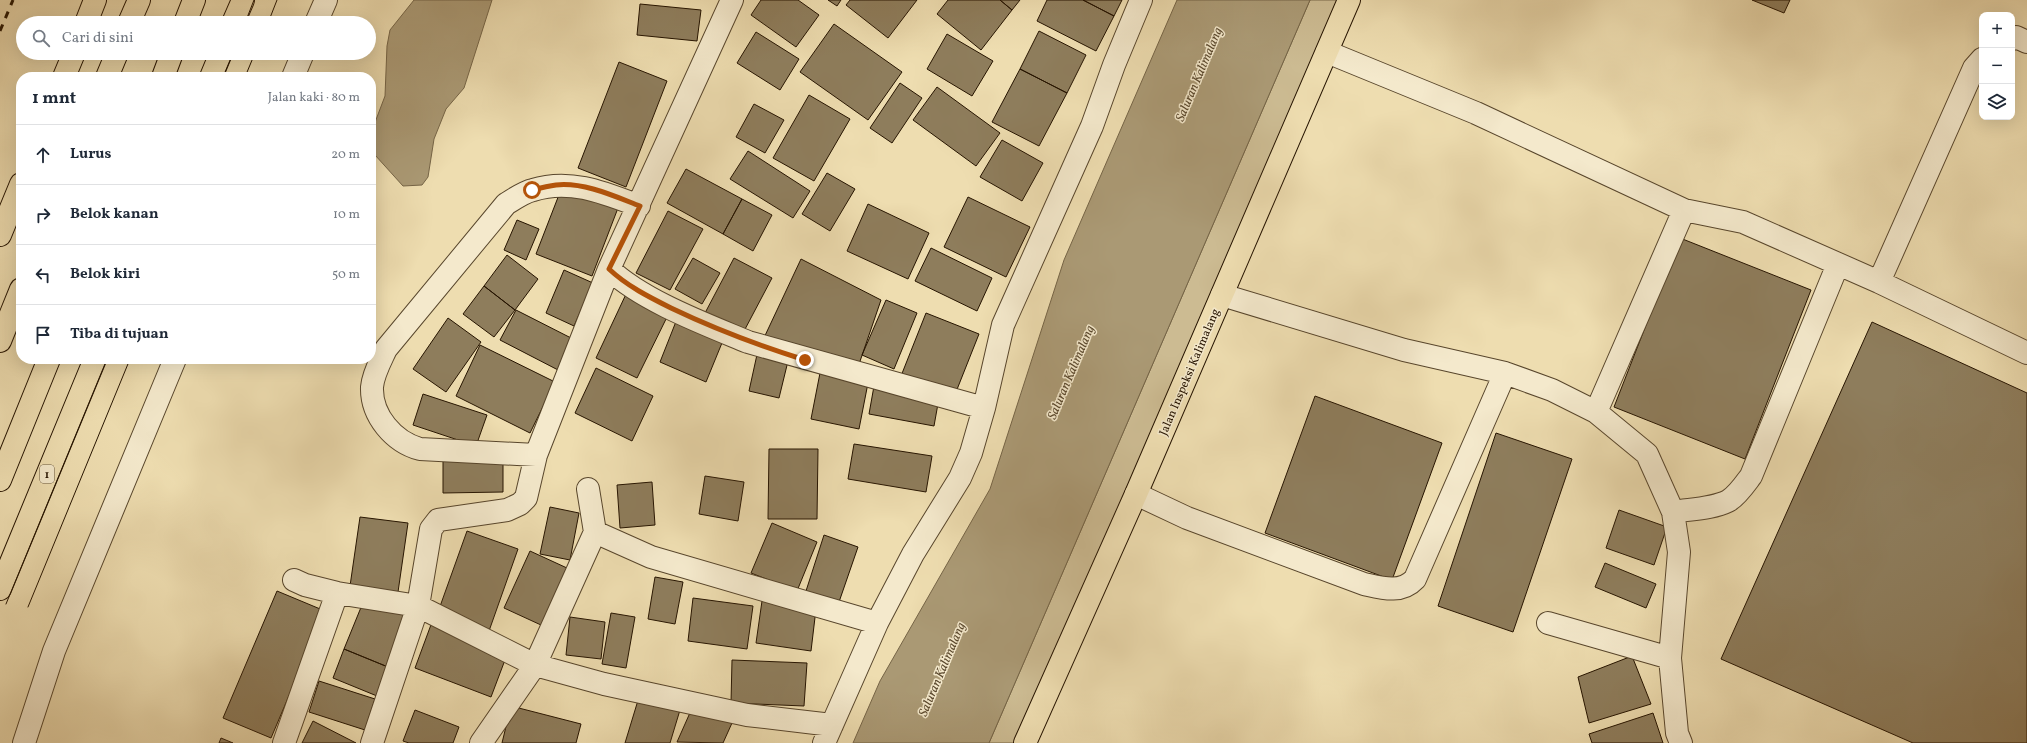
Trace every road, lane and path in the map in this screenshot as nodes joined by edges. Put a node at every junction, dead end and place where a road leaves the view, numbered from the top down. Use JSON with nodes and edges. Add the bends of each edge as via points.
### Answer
{"nodes":[{"id":1,"x":95,"y":0,"type":"edge"},
{"id":2,"x":139,"y":0,"type":"edge"},
{"id":3,"x":194,"y":0,"type":"edge"},
{"id":4,"x":243,"y":0,"type":"edge"},
{"id":5,"x":326,"y":0,"type":"edge"},
{"id":6,"x":732,"y":0,"type":"edge"},
{"id":7,"x":1141,"y":0,"type":"edge"},
{"id":8,"x":1349,"y":0,"type":"edge"},
{"id":9,"x":89,"y":16,"type":"edge"},
{"id":10,"x":132,"y":16,"type":"edge"},
{"id":11,"x":188,"y":16,"type":"edge"},
{"id":12,"x":236,"y":16,"type":"edge"},
{"id":13,"x":319,"y":16,"type":"edge"},
{"id":14,"x":2015,"y":38,"type":"edge"},
{"id":15,"x":2027,"y":42,"type":"edge"},
{"id":16,"x":1328,"y":52,"type":"junction"},
{"id":17,"x":71,"y":60,"type":"edge"},
{"id":18,"x":114,"y":60,"type":"edge"},
{"id":19,"x":169,"y":60,"type":"edge"},
{"id":20,"x":218,"y":60,"type":"edge"},
{"id":21,"x":300,"y":60,"type":"edge"},
{"id":22,"x":1979,"y":62,"type":"edge"},
{"id":23,"x":66,"y":72,"type":"edge"},
{"id":24,"x":109,"y":72,"type":"edge"},
{"id":25,"x":165,"y":72,"type":"edge"},
{"id":26,"x":213,"y":72,"type":"edge"},
{"id":27,"x":295,"y":72,"type":"edge"},
{"id":28,"x":16,"y":196,"type":"edge"},
{"id":29,"x":640,"y":206,"type":"junction"},
{"id":30,"x":1684,"y":210,"type":"junction"},
{"id":31,"x":0,"y":236,"type":"edge"},
{"id":32,"x":1838,"y":264,"type":"junction"},
{"id":33,"x":609,"y":269,"type":"junction"},
{"id":34,"x":1879,"y":282,"type":"junction"},
{"id":35,"x":1222,"y":295,"type":"junction"},
{"id":36,"x":16,"y":302,"type":"edge"},
{"id":37,"x":0,"y":341,"type":"edge"},
{"id":38,"x":2027,"y":353,"type":"edge"},
{"id":39,"x":47,"y":364,"type":"edge"},
{"id":40,"x":93,"y":364,"type":"edge"},
{"id":41,"x":174,"y":364,"type":"edge"},
{"id":42,"x":1506,"y":373,"type":"junction"},
{"id":43,"x":984,"y":408,"type":"junction"},
{"id":44,"x":1596,"y":412,"type":"junction"},
{"id":45,"x":535,"y":458,"type":"junction"},
{"id":46,"x":0,"y":480,"type":"edge"},
{"id":47,"x":588,"y":489,"type":"dead end"},
{"id":48,"x":1136,"y":494,"type":"junction"},
{"id":49,"x":1673,"y":512,"type":"junction"},
{"id":50,"x":595,"y":532,"type":"junction"},
{"id":51,"x":294,"y":580,"type":"dead end"},
{"id":52,"x":0,"y":589,"type":"edge"},
{"id":53,"x":337,"y":593,"type":"junction"},
{"id":54,"x":418,"y":606,"type":"junction"},
{"id":55,"x":877,"y":623,"type":"junction"},
{"id":56,"x":1548,"y":624,"type":"dead end"},
{"id":57,"x":1670,"y":658,"type":"junction"},
{"id":58,"x":535,"y":665,"type":"junction"},
{"id":59,"x":828,"y":734,"type":"edge"},
{"id":60,"x":24,"y":743,"type":"edge"},
{"id":61,"x":284,"y":743,"type":"edge"},
{"id":62,"x":372,"y":743,"type":"edge"},
{"id":63,"x":481,"y":743,"type":"edge"},
{"id":64,"x":1025,"y":743,"type":"edge"},
{"id":65,"x":1681,"y":743,"type":"edge"}],
"edges":[{"from":1,"to":9,"type":"main road"},
{"from":2,"to":10,"type":"main road"},
{"from":3,"to":11,"type":"main road"},
{"from":4,"to":12,"type":"main road"},
{"from":5,"to":13,"type":"street"},
{"from":6,"to":29,"type":"street"},
{"from":7,"to":43,"type":"street","via":[[1092,126],[1003,326]]},
{"from":8,"to":16,"type":"main road","name":"Jalan Inspeksi Kalimalang"},
{"from":14,"to":15,"type":"street"},
{"from":16,"to":30,"type":"street","via":[[1476,114]]},
{"from":16,"to":35,"type":"main road","name":"Jalan Inspeksi Kalimalang"},
{"from":17,"to":23,"type":"main road"},
{"from":18,"to":24,"type":"main road"},
{"from":19,"to":25,"type":"main road"},
{"from":20,"to":26,"type":"main road"},
{"from":21,"to":27,"type":"street"},
{"from":22,"to":34,"type":"street","via":[[1974,68]]},
{"from":28,"to":31,"type":"main road"},
{"from":29,"to":33,"type":"street"},
{"from":29,"to":45,"type":"street","via":[[600,191],[557,185],[532,190],[506,204],[386,349],[372,387],[375,406],[391,434],[407,445],[420,449]]},
{"from":30,"to":32,"type":"street","via":[[1743,222]]},
{"from":30,"to":44,"type":"street"},
{"from":32,"to":34,"type":"street"},
{"from":32,"to":49,"type":"street","via":[[1751,476],[1728,501]]},
{"from":33,"to":43,"type":"street","via":[[621,280],[650,297],[748,342]]},
{"from":33,"to":45,"type":"street"},
{"from":34,"to":38,"type":"street"},
{"from":35,"to":42,"type":"street","via":[[1404,350]]},
{"from":35,"to":48,"type":"main road","name":"Jalan Inspeksi Kalimalang"},
{"from":36,"to":37,"type":"main road"},
{"from":39,"to":46,"type":"main road"},
{"from":40,"to":52,"type":"main road","number":"1"},
{"from":41,"to":60,"type":"street","via":[[54,651]]},
{"from":42,"to":44,"type":"street","via":[[1552,390]]},
{"from":42,"to":48,"type":"street","via":[[1415,578],[1400,588],[1386,589],[1364,584],[1187,518]]},
{"from":43,"to":55,"type":"street","via":[[971,453],[960,478],[913,554]]},
{"from":44,"to":49,"type":"street","via":[[1647,454]]},
{"from":45,"to":54,"type":"street","via":[[526,498],[520,504],[507,510],[438,520],[431,528]]},
{"from":47,"to":50,"type":"street"},
{"from":48,"to":64,"type":"main road","name":"Jalan Inspeksi Kalimalang"},
{"from":49,"to":57,"type":"street","via":[[1679,552]]},
{"from":50,"to":55,"type":"street","via":[[651,557]]},
{"from":50,"to":58,"type":"street"},
{"from":51,"to":53,"type":"street"},
{"from":53,"to":54,"type":"street"},
{"from":53,"to":61,"type":"street"},
{"from":54,"to":58,"type":"street"},
{"from":54,"to":62,"type":"street"},
{"from":55,"to":59,"type":"street"},
{"from":56,"to":57,"type":"street"},
{"from":57,"to":65,"type":"street","via":[[1677,733]]},
{"from":58,"to":59,"type":"street","via":[[604,684]]},
{"from":58,"to":63,"type":"street"}]}
